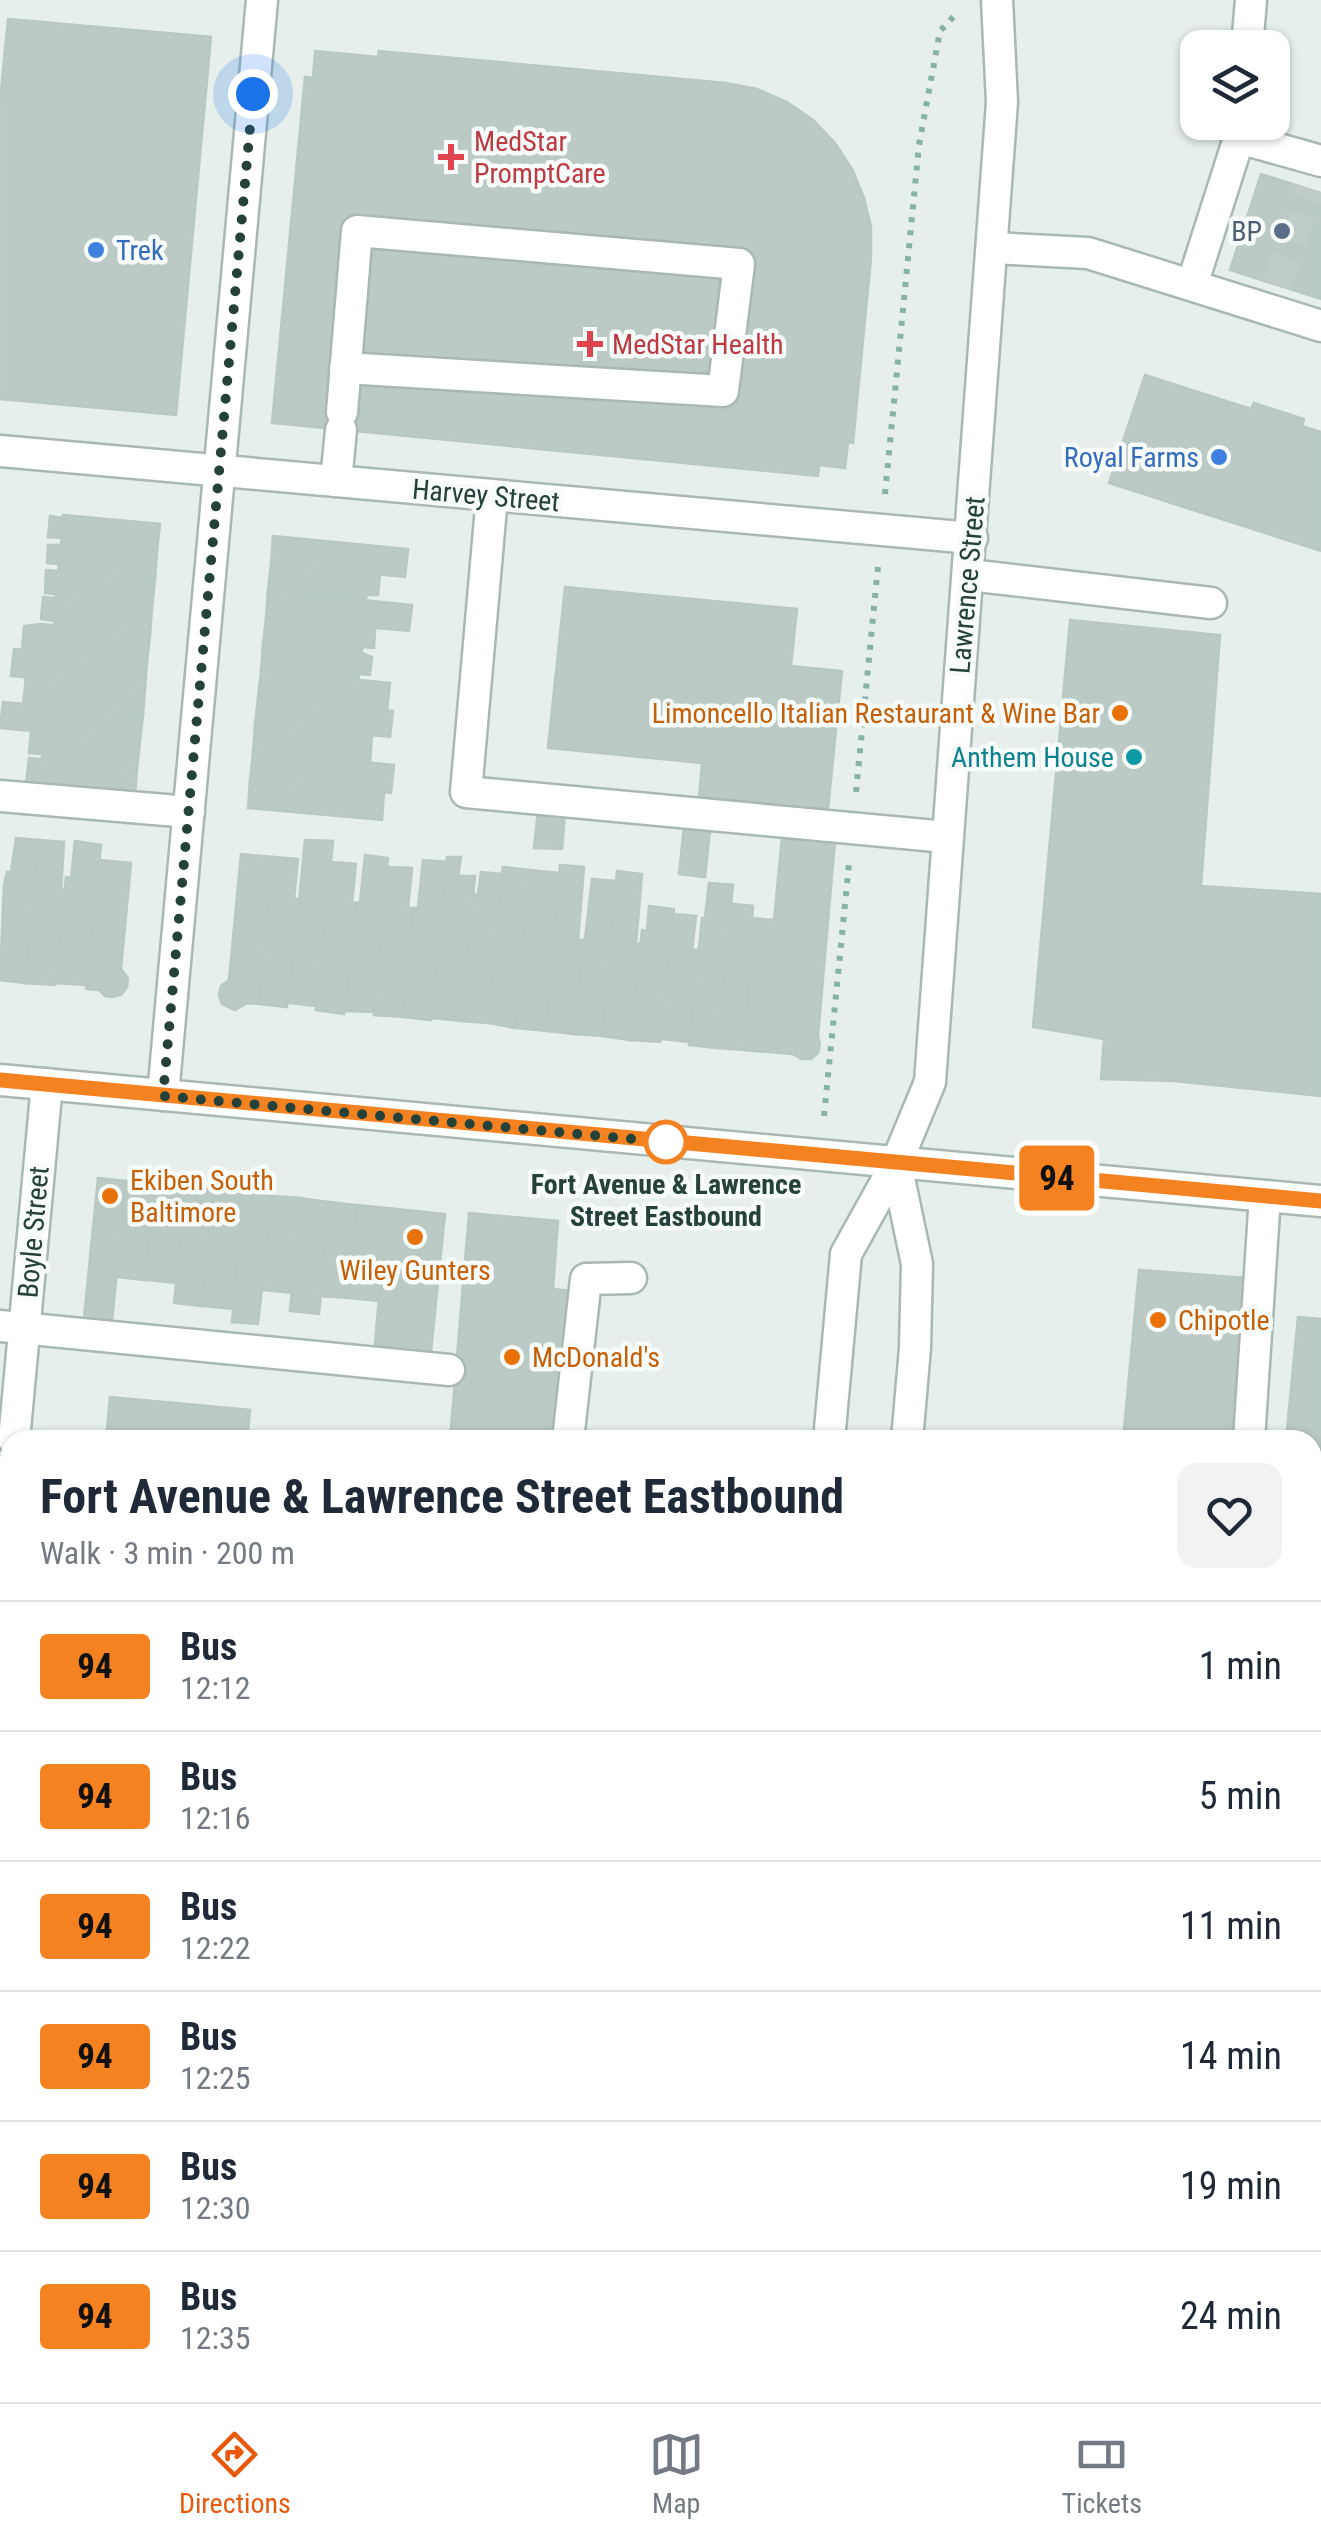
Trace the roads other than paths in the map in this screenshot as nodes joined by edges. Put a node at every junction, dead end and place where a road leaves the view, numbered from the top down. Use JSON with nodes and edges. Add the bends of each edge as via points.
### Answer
{"nodes":[{"id":1,"x":262,"y":0,"type":"edge"},
{"id":2,"x":997,"y":0,"type":"edge"},
{"id":3,"x":1252,"y":0,"type":"edge"},
{"id":4,"x":1249,"y":30,"type":"edge"},
{"id":5,"x":1237,"y":140,"type":"edge"},
{"id":6,"x":1259,"y":140,"type":"edge"},
{"id":7,"x":1317,"y":170,"type":"edge"},
{"id":8,"x":992,"y":248,"type":"junction"},
{"id":9,"x":1192,"y":285,"type":"junction"},
{"id":10,"x":1321,"y":326,"type":"edge"},
{"id":11,"x":345,"y":368,"type":"junction"},
{"id":12,"x":1,"y":455,"type":"edge"},
{"id":13,"x":220,"y":471,"type":"junction"},
{"id":14,"x":336,"y":481,"type":"junction"},
{"id":15,"x":492,"y":496,"type":"junction"},
{"id":16,"x":972,"y":538,"type":"junction"},
{"id":17,"x":969,"y":575,"type":"junction"},
{"id":18,"x":1211,"y":603,"type":"dead end"},
{"id":19,"x":0,"y":796,"type":"edge"},
{"id":20,"x":189,"y":812,"type":"junction"},
{"id":21,"x":946,"y":837,"type":"junction"},
{"id":22,"x":0,"y":1080,"type":"edge"},
{"id":23,"x":47,"y":1084,"type":"junction"},
{"id":24,"x":163,"y":1096,"type":"junction"},
{"id":25,"x":896,"y":1164,"type":"junction"},
{"id":26,"x":1264,"y":1196,"type":"junction"},
{"id":27,"x":1321,"y":1201,"type":"edge"},
{"id":28,"x":631,"y":1278,"type":"dead end"},
{"id":29,"x":12,"y":1328,"type":"edge"},
{"id":30,"x":449,"y":1370,"type":"dead end"},
{"id":31,"x":14,"y":1430,"type":"edge"},
{"id":32,"x":569,"y":1430,"type":"edge"},
{"id":33,"x":830,"y":1430,"type":"edge"},
{"id":34,"x":908,"y":1430,"type":"edge"},
{"id":35,"x":1250,"y":1430,"type":"edge"}],
"edges":[{"from":1,"to":13,"type":"street"},
{"from":2,"to":8,"type":"street","name":"Lawrence Street","via":[[1002,102]]},
{"from":3,"to":4,"type":"street"},
{"from":5,"to":9,"type":"street"},
{"from":6,"to":7,"type":"street"},
{"from":8,"to":9,"type":"street","via":[[1088,253]]},
{"from":8,"to":16,"type":"street","name":"Lawrence Street"},
{"from":9,"to":10,"type":"street","via":[[1273,297]]},
{"from":11,"to":11,"type":"street","via":[[357,231],[739,264],[723,391]]},
{"from":11,"to":14,"type":"street"},
{"from":12,"to":13,"type":"street","name":"Harvey Street"},
{"from":13,"to":14,"type":"street","name":"Harvey Street"},
{"from":13,"to":20,"type":"street"},
{"from":14,"to":15,"type":"street","name":"Harvey Street"},
{"from":15,"to":16,"type":"street","name":"Harvey Street"},
{"from":15,"to":21,"type":"street","via":[[466,792]]},
{"from":16,"to":17,"type":"street","name":"Lawrence Street"},
{"from":17,"to":18,"type":"street"},
{"from":17,"to":21,"type":"street","name":"Lawrence Street"},
{"from":19,"to":20,"type":"street"},
{"from":20,"to":24,"type":"street"},
{"from":21,"to":25,"type":"street","name":"Lawrence Street","via":[[930,1082]]},
{"from":22,"to":23,"type":"street"},
{"from":23,"to":24,"type":"street"},
{"from":23,"to":29,"type":"street","name":"Boyle Street"},
{"from":24,"to":25,"type":"street"},
{"from":25,"to":26,"type":"street"},
{"from":25,"to":33,"type":"street","name":"Lawrence Street","via":[[846,1254]]},
{"from":25,"to":34,"type":"street","via":[[917,1264]]},
{"from":26,"to":27,"type":"street"},
{"from":26,"to":35,"type":"street"},
{"from":28,"to":32,"type":"street","via":[[586,1279]]},
{"from":29,"to":30,"type":"street"},
{"from":29,"to":31,"type":"street","name":"Boyle Street"}]}
